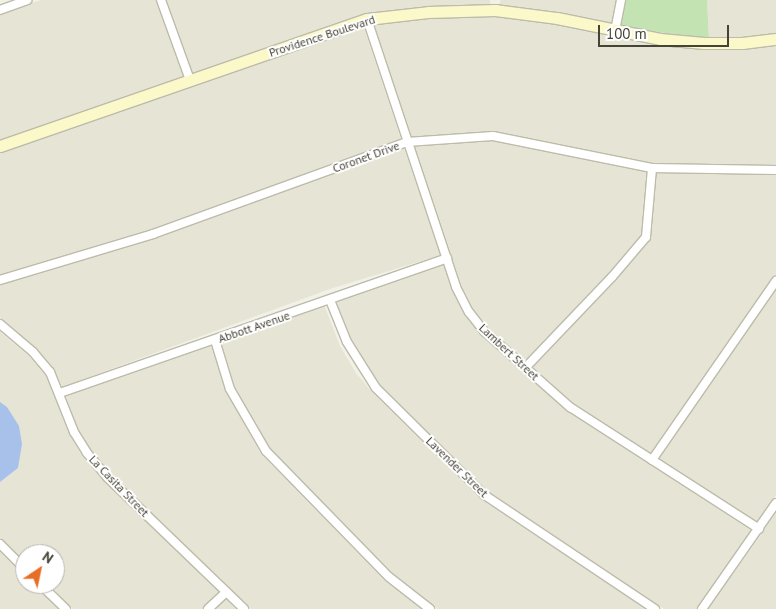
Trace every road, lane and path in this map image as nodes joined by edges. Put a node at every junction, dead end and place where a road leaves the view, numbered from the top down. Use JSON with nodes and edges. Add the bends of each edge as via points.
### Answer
{"nodes":[{"id":1,"x":27,"y":0,"type":"edge"},
{"id":2,"x":161,"y":0,"type":"edge"},
{"id":3,"x":621,"y":0,"type":"edge"},
{"id":4,"x":495,"y":5,"type":"edge"},
{"id":5,"x":0,"y":10,"type":"edge"},
{"id":6,"x":367,"y":19,"type":"junction"},
{"id":7,"x":615,"y":32,"type":"junction"},
{"id":8,"x":776,"y":39,"type":"edge"},
{"id":9,"x":190,"y":80,"type":"junction"},
{"id":10,"x":407,"y":142,"type":"junction"},
{"id":11,"x":0,"y":146,"type":"edge"},
{"id":12,"x":652,"y":168,"type":"junction"},
{"id":13,"x":776,"y":170,"type":"edge"},
{"id":14,"x":447,"y":258,"type":"junction"},
{"id":15,"x":0,"y":280,"type":"edge"},
{"id":16,"x":776,"y":281,"type":"edge"},
{"id":17,"x":330,"y":300,"type":"junction"},
{"id":18,"x":0,"y":324,"type":"edge"},
{"id":19,"x":215,"y":340,"type":"junction"},
{"id":20,"x":526,"y":367,"type":"junction"},
{"id":21,"x":60,"y":393,"type":"junction"},
{"id":22,"x":652,"y":460,"type":"junction"},
{"id":23,"x":776,"y":503,"type":"edge"},
{"id":24,"x":759,"y":529,"type":"junction"},
{"id":25,"x":0,"y":544,"type":"edge"},
{"id":26,"x":15,"y":559,"type":"edge"},
{"id":27,"x":226,"y":592,"type":"junction"},
{"id":28,"x":50,"y":594,"type":"edge"},
{"id":29,"x":66,"y":609,"type":"edge"},
{"id":30,"x":208,"y":609,"type":"edge"},
{"id":31,"x":244,"y":609,"type":"edge"},
{"id":32,"x":430,"y":609,"type":"edge"},
{"id":33,"x":655,"y":609,"type":"edge"},
{"id":34,"x":702,"y":609,"type":"edge"}],
"edges":[{"from":1,"to":5,"type":"street"},
{"from":2,"to":9,"type":"street"},
{"from":3,"to":7,"type":"street"},
{"from":4,"to":6,"type":"main road","name":"Providence Boulevard"},
{"from":4,"to":7,"type":"main road","name":"Providence Boulevard"},
{"from":6,"to":9,"type":"main road","name":"Providence Boulevard"},
{"from":6,"to":10,"type":"street","name":"Lambert Street"},
{"from":7,"to":8,"type":"main road","name":"Providence Boulevard","via":[[704,43]]},
{"from":9,"to":11,"type":"main road","name":"Providence Boulevard"},
{"from":10,"to":12,"type":"street","name":"Coronet Drive","via":[[493,136]]},
{"from":10,"to":14,"type":"street","name":"Lambert Street"},
{"from":10,"to":15,"type":"street","name":"Coronet Drive","via":[[153,234]]},
{"from":12,"to":13,"type":"street","name":"Coronet Drive"},
{"from":12,"to":20,"type":"street","via":[[646,237]]},
{"from":14,"to":17,"type":"street","name":"Abbott Avenue"},
{"from":14,"to":20,"type":"street","name":"Lambert Street","via":[[468,312],[484,331]]},
{"from":16,"to":22,"type":"street"},
{"from":17,"to":19,"type":"street","name":"Abbott Avenue"},
{"from":17,"to":33,"type":"street","name":"Lavender Street","via":[[347,342],[376,388],[483,494]]},
{"from":18,"to":21,"type":"street","name":"La Casita Street","via":[[50,372]]},
{"from":19,"to":21,"type":"street","name":"Abbott Avenue"},
{"from":19,"to":32,"type":"street","via":[[230,388],[266,451],[389,577]]},
{"from":20,"to":22,"type":"street","name":"Lambert Street","via":[[570,407]]},
{"from":21,"to":27,"type":"street","name":"La Casita Street","via":[[74,432],[107,477]]},
{"from":22,"to":24,"type":"street","name":"Lambert Street"},
{"from":23,"to":24,"type":"street"},
{"from":24,"to":34,"type":"street"},
{"from":25,"to":26,"type":"street"},
{"from":27,"to":30,"type":"street"},
{"from":27,"to":31,"type":"street","name":"La Casita Street"},
{"from":28,"to":29,"type":"street"}]}
